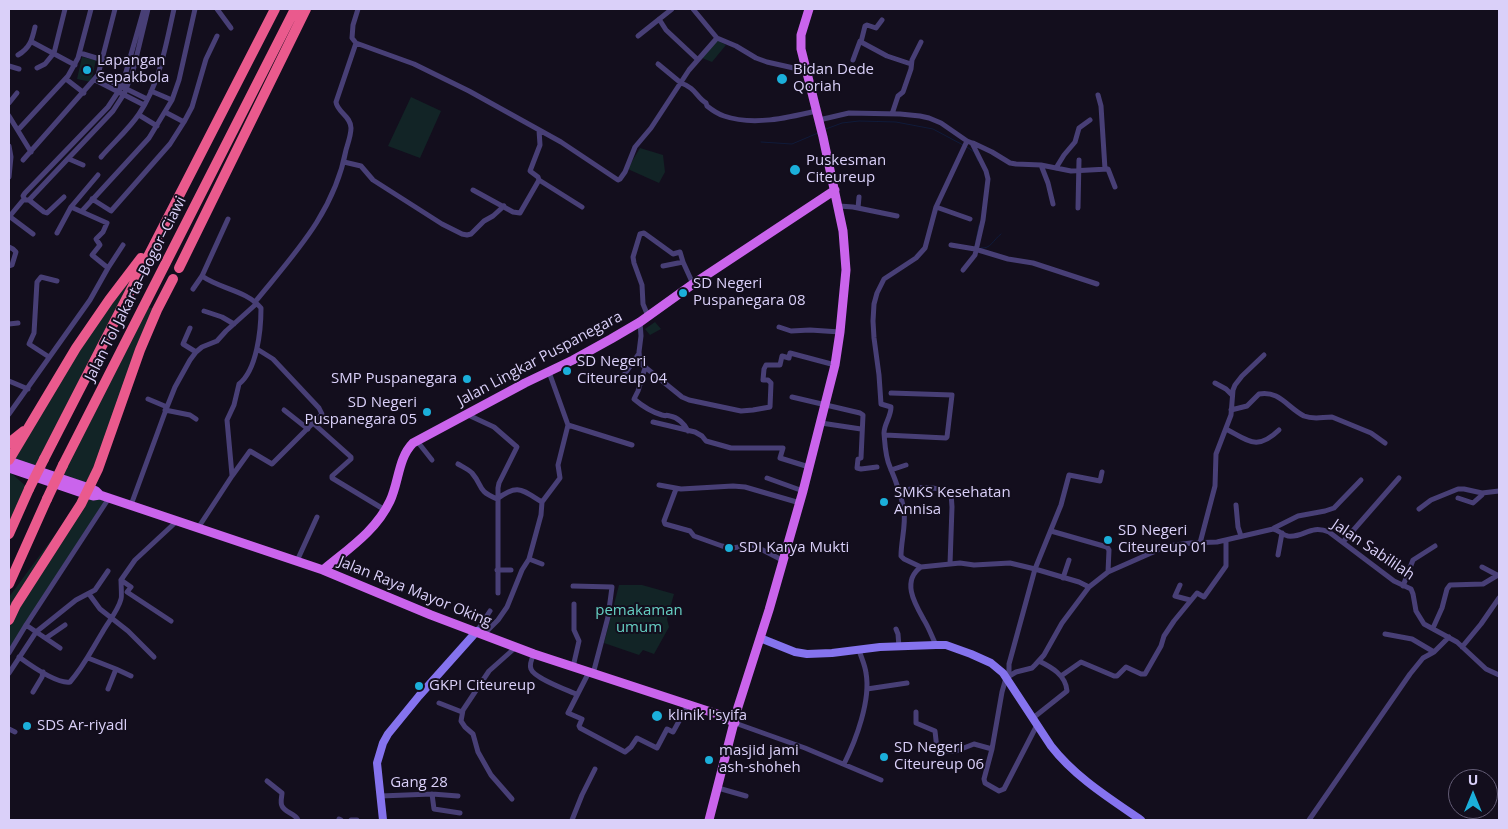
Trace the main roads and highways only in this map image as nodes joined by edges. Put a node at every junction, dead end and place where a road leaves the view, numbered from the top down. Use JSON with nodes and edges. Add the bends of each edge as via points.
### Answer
{"nodes":[{"id":1,"x":275,"y":9,"type":"edge"},
{"id":2,"x":295,"y":9,"type":"edge"},
{"id":3,"x":306,"y":9,"type":"edge"},
{"id":4,"x":809,"y":9,"type":"edge"},
{"id":5,"x":835,"y":190,"type":"junction"},
{"id":6,"x":159,"y":235,"type":"junction"},
{"id":7,"x":179,"y":268,"type":"dead end"},
{"id":8,"x":173,"y":279,"type":"dead end"},
{"id":9,"x":29,"y":427,"type":"junction"},
{"id":10,"x":9,"y":442,"type":"edge"},
{"id":11,"x":9,"y":460,"type":"edge"},
{"id":12,"x":9,"y":468,"type":"edge"},
{"id":13,"x":91,"y":495,"type":"junction"},
{"id":14,"x":9,"y":534,"type":"edge"},
{"id":15,"x":323,"y":570,"type":"junction"},
{"id":16,"x":9,"y":584,"type":"edge"},
{"id":17,"x":9,"y":620,"type":"edge"},
{"id":18,"x":480,"y":633,"type":"junction"},
{"id":19,"x":760,"y":638,"type":"junction"},
{"id":20,"x":738,"y":707,"type":"junction"},
{"id":21,"x":720,"y":715,"type":"junction"},
{"id":22,"x":735,"y":723,"type":"junction"},
{"id":23,"x":383,"y":820,"type":"edge"},
{"id":24,"x":709,"y":820,"type":"edge"},
{"id":25,"x":1140,"y":820,"type":"edge"}],
"edges":[{"from":1,"to":6,"type":"highway","name":"Jalan Tol Jakarta–Bogor–Ciawi"},
{"from":2,"to":16,"type":"highway","name":"Jalan Tol Jakarta–Bogor–Ciawi","bridge":true,"via":[[63,465]]},
{"from":3,"to":7,"type":"highway"},
{"from":4,"to":5,"type":"main road","via":[[800,39],[801,49]]},
{"from":5,"to":15,"type":"main road","name":"Jalan Lingkar Puspanegara","via":[[640,322],[593,350],[413,443],[405,452],[385,510],[368,533]]},
{"from":5,"to":19,"type":"main road","via":[[846,270],[835,365],[800,504]]},
{"from":6,"to":9,"type":"highway","via":[[76,348]]},
{"from":6,"to":14,"type":"highway","name":"Jalan Tol Jakarta–Bogor–Ciawi","bridge":true},
{"from":8,"to":13,"type":"highway","via":[[140,350]]},
{"from":9,"to":10,"type":"highway"},
{"from":9,"to":11,"type":"highway"},
{"from":11,"to":13,"type":"main road","name":"Jalan Raya Mayor Oking"},
{"from":12,"to":13,"type":"main road","name":"Jalan Raya Mayor Oking"},
{"from":13,"to":15,"type":"main road","name":"Jalan Raya Mayor Oking","via":[[131,505]]},
{"from":13,"to":17,"type":"highway"},
{"from":15,"to":18,"type":"main road","name":"Jalan Raya Mayor Oking"},
{"from":18,"to":21,"type":"main road","name":"Jalan Raya Mayor Oking"},
{"from":18,"to":23,"type":"main road","via":[[414,702],[383,743],[377,763]]},
{"from":19,"to":20,"type":"main road"},
{"from":19,"to":25,"type":"main road","via":[[807,654],[946,645],[984,659],[1008,677],[1051,746],[1069,766]]},
{"from":20,"to":21,"type":"main road"},
{"from":20,"to":22,"type":"main road"},
{"from":21,"to":22,"type":"main road","name":"Jalan Raya Mayor Oking"},
{"from":22,"to":24,"type":"main road"}]}
